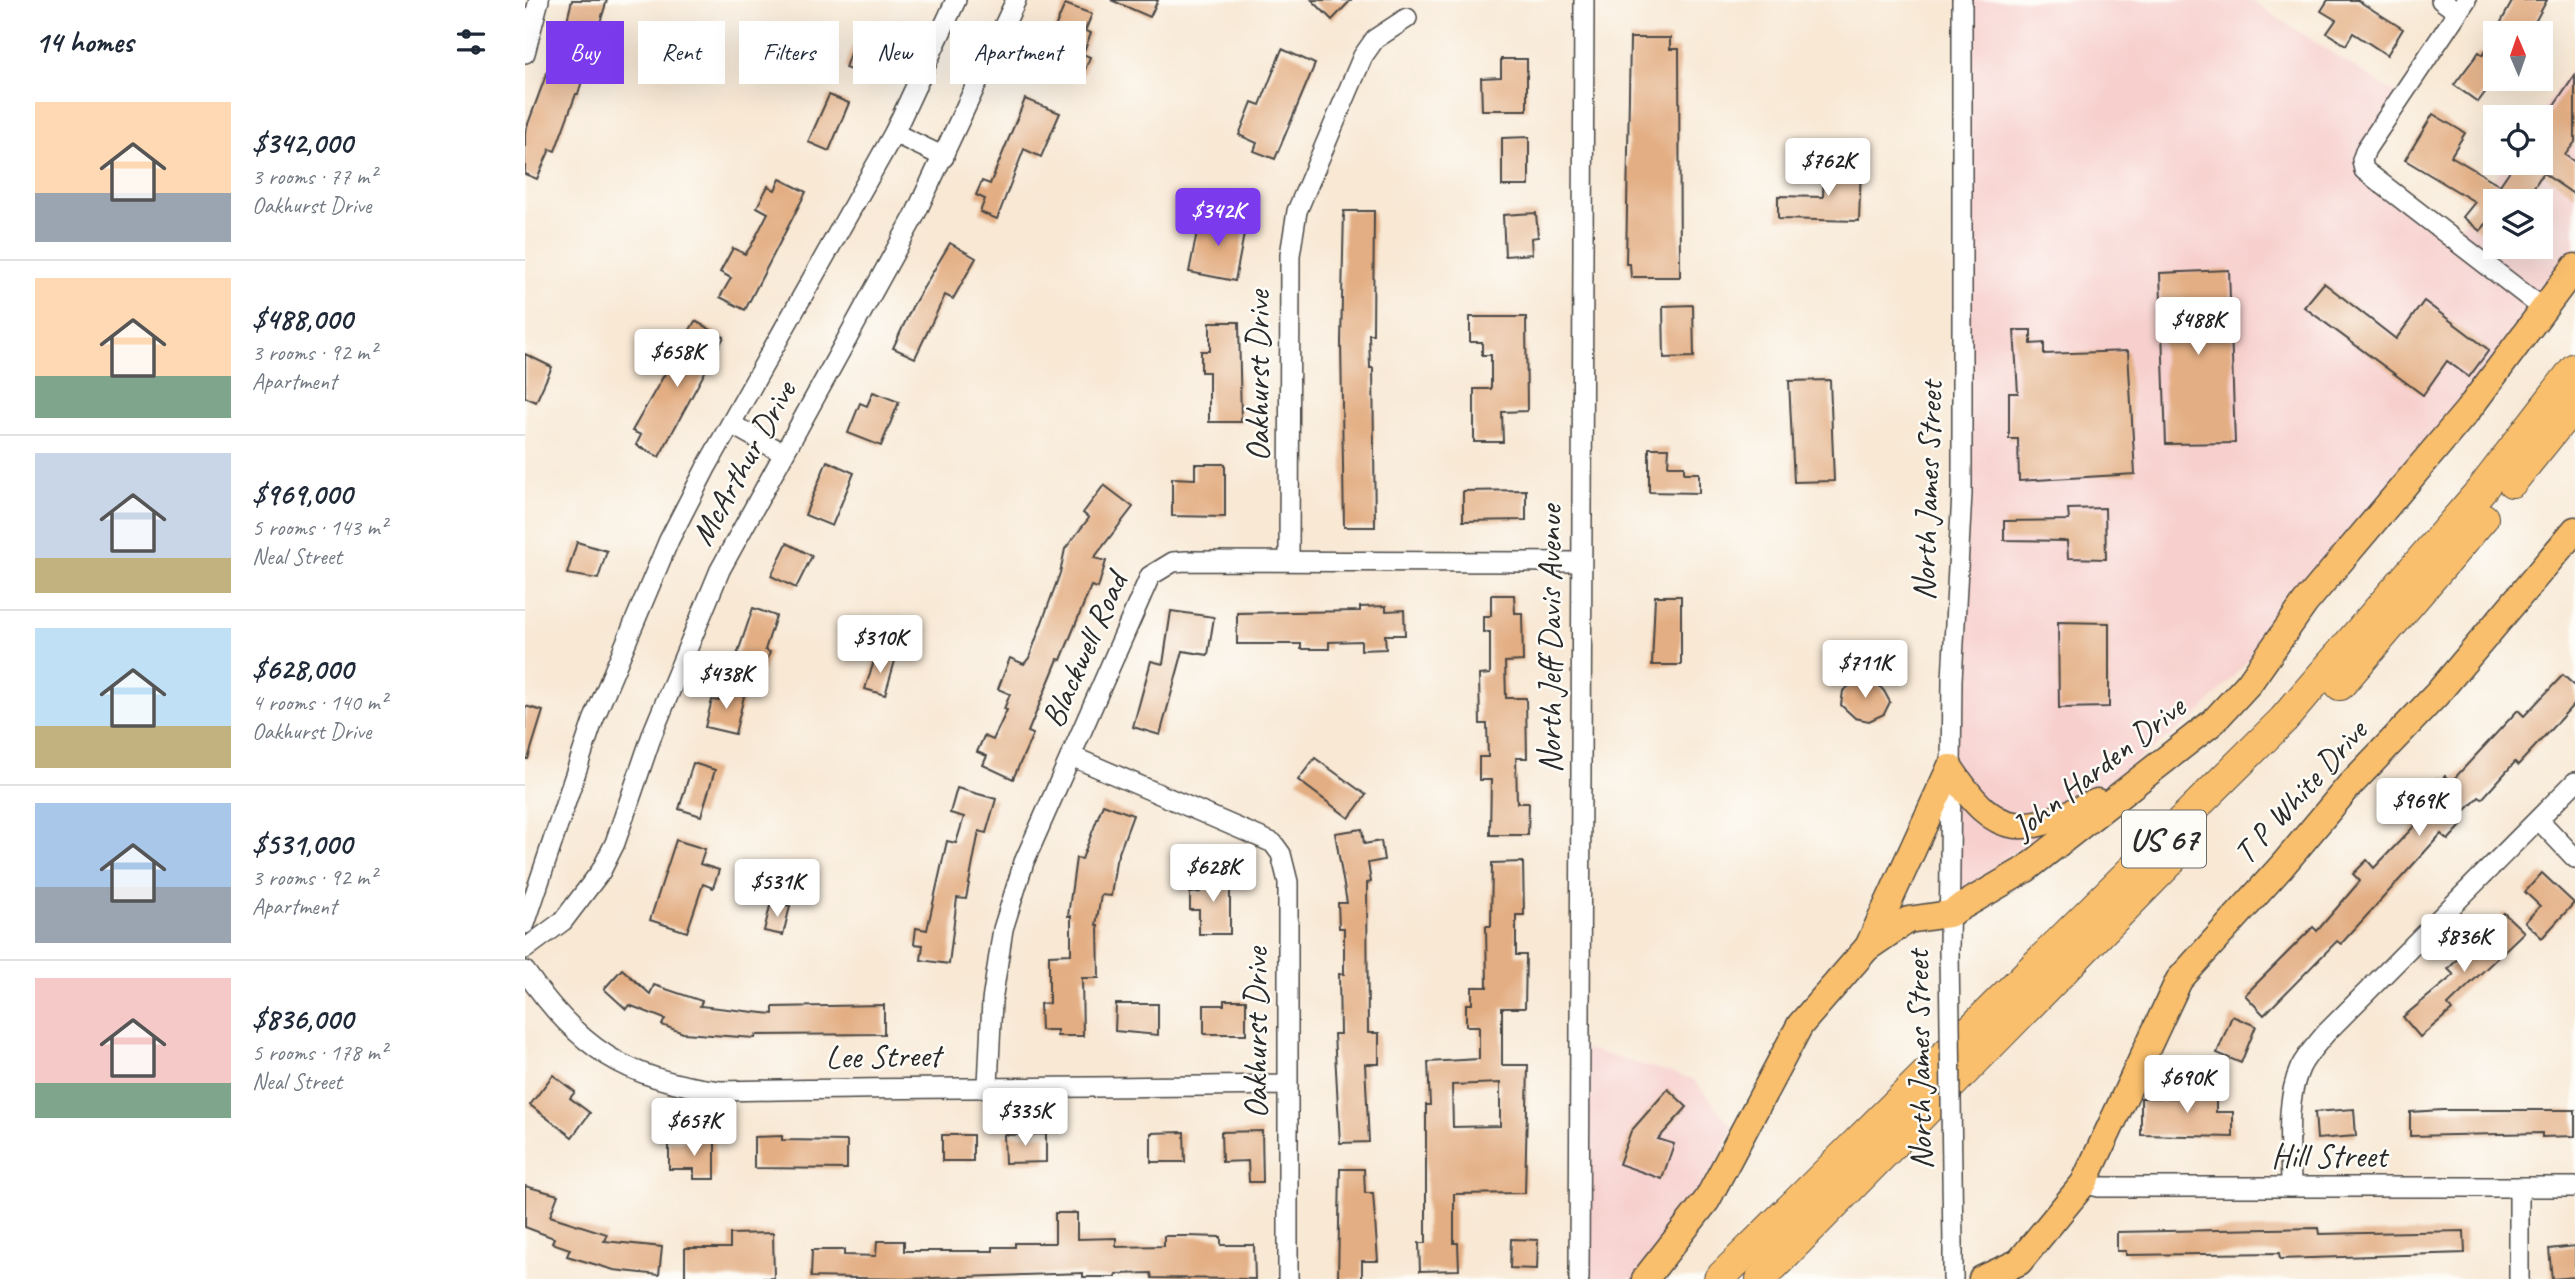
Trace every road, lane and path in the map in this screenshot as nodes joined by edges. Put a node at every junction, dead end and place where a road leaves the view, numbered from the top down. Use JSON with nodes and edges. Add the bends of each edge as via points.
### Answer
{"nodes":[{"id":1,"x":539,"y":0,"type":"edge"},
{"id":2,"x":956,"y":0,"type":"edge"},
{"id":3,"x":1016,"y":0,"type":"edge"},
{"id":4,"x":1584,"y":0,"type":"edge"},
{"id":5,"x":1962,"y":0,"type":"edge"},
{"id":6,"x":2441,"y":0,"type":"edge"},
{"id":7,"x":2462,"y":6,"type":"edge"},
{"id":8,"x":1407,"y":18,"type":"dead end"},
{"id":9,"x":525,"y":53,"type":"edge"},
{"id":10,"x":894,"y":133,"type":"junction"},
{"id":11,"x":944,"y":157,"type":"junction"},
{"id":12,"x":2575,"y":267,"type":"edge"},
{"id":13,"x":2545,"y":310,"type":"junction"},
{"id":14,"x":2575,"y":368,"type":"edge"},
{"id":15,"x":2575,"y":404,"type":"edge"},
{"id":16,"x":731,"y":424,"type":"junction"},
{"id":17,"x":783,"y":453,"type":"junction"},
{"id":18,"x":2575,"y":530,"type":"edge"},
{"id":19,"x":1289,"y":560,"type":"junction"},
{"id":20,"x":1581,"y":562,"type":"junction"},
{"id":21,"x":1071,"y":756,"type":"junction"},
{"id":22,"x":1950,"y":768,"type":"junction"},
{"id":23,"x":2575,"y":782,"type":"edge"},
{"id":24,"x":2118,"y":793,"type":"junction"},
{"id":25,"x":2539,"y":820,"type":"junction"},
{"id":26,"x":2575,"y":858,"type":"edge"},
{"id":27,"x":1949,"y":914,"type":"junction"},
{"id":28,"x":525,"y":924,"type":"edge"},
{"id":29,"x":1867,"y":948,"type":"junction"},
{"id":30,"x":525,"y":949,"type":"edge"},
{"id":31,"x":525,"y":971,"type":"edge"},
{"id":32,"x":988,"y":1085,"type":"junction"},
{"id":33,"x":1287,"y":1085,"type":"junction"},
{"id":34,"x":2084,"y":1182,"type":"junction"},
{"id":35,"x":2291,"y":1187,"type":"junction"},
{"id":36,"x":2519,"y":1187,"type":"junction"},
{"id":37,"x":2575,"y":1187,"type":"edge"},
{"id":38,"x":2015,"y":1271,"type":"edge"},
{"id":39,"x":1288,"y":1279,"type":"edge"},
{"id":40,"x":1579,"y":1279,"type":"edge"},
{"id":41,"x":1645,"y":1279,"type":"edge"},
{"id":42,"x":1719,"y":1279,"type":"edge"},
{"id":43,"x":1761,"y":1279,"type":"edge"},
{"id":44,"x":1953,"y":1279,"type":"edge"},
{"id":45,"x":1982,"y":1279,"type":"edge"},
{"id":46,"x":2519,"y":1279,"type":"edge"}],
"edges":[{"from":1,"to":9,"type":"street"},
{"from":2,"to":10,"type":"street","name":"McArthur Drive"},
{"from":3,"to":11,"type":"street","name":"McArthur Drive"},
{"from":4,"to":20,"type":"street","name":"North Jeff Davis Avenue"},
{"from":5,"to":22,"type":"street","name":"North James Street","via":[[1962,493]]},
{"from":6,"to":7,"type":"street"},
{"from":7,"to":13,"type":"street","via":[[2366,149],[2364,170]]},
{"from":8,"to":19,"type":"street","name":"Oakhurst Drive","via":[[1374,39],[1363,56],[1294,223],[1289,316]]},
{"from":10,"to":11,"type":"street"},
{"from":10,"to":16,"type":"street","name":"McArthur Drive"},
{"from":11,"to":17,"type":"street","name":"McArthur Drive"},
{"from":12,"to":13,"type":"main road","name":"John Harden Drive"},
{"from":13,"to":24,"type":"main road","name":"John Harden Drive","via":[[2305,603],[2249,683],[2213,722]]},
{"from":14,"to":42,"type":"highway","number":"US 67","via":[[2482,489],[2283,720]]},
{"from":15,"to":43,"type":"highway","number":"US 67","via":[[2351,673],[2207,826]]},
{"from":16,"to":17,"type":"street"},
{"from":16,"to":28,"type":"street","name":"McArthur Drive","via":[[669,540],[620,650]]},
{"from":17,"to":30,"type":"street","name":"McArthur Drive","via":[[704,604],[601,871],[562,921]]},
{"from":18,"to":34,"type":"main road","name":"T P White Drive","via":[[2437,694],[2349,786],[2179,980]]},
{"from":19,"to":20,"type":"street","name":"Blackwell Road"},
{"from":19,"to":21,"type":"street","name":"Blackwell Road","via":[[1173,562],[1150,576]]},
{"from":20,"to":40,"type":"street","name":"North Jeff Davis Avenue"},
{"from":21,"to":32,"type":"street","name":"Blackwell Road","via":[[1024,862],[1003,929],[992,1001]]},
{"from":21,"to":33,"type":"street","name":"Oakhurst Drive","via":[[1273,844],[1281,854],[1288,882]]},
{"from":22,"to":24,"type":"main road","via":[[1971,800],[1990,817],[2009,825],[2052,821]]},
{"from":22,"to":27,"type":"street","name":"North James Street"},
{"from":22,"to":29,"type":"main road"},
{"from":23,"to":25,"type":"street"},
{"from":24,"to":27,"type":"main road","name":"John Harden Drive","via":[[2041,858]]},
{"from":25,"to":26,"type":"street"},
{"from":25,"to":35,"type":"street","via":[[2326,1033],[2300,1067],[2291,1100]]},
{"from":27,"to":29,"type":"main road","name":"John Harden Drive","via":[[1908,920]]},
{"from":27,"to":44,"type":"street","name":"North James Street","bridge":true},
{"from":29,"to":41,"type":"main road","name":"John Harden Drive","via":[[1800,1025],[1707,1200]]},
{"from":31,"to":32,"type":"street","name":"Lee Street","via":[[568,1027],[606,1055],[647,1077],[683,1087],[720,1091]]},
{"from":32,"to":33,"type":"street","name":"Lee Street"},
{"from":33,"to":39,"type":"street","name":"Oakhurst Drive"},
{"from":34,"to":35,"type":"street","name":"Hill Street","via":[[2099,1187]]},
{"from":34,"to":38,"type":"main road","name":"T P White Drive"},
{"from":35,"to":36,"type":"street","name":"Hill Street"},
{"from":36,"to":37,"type":"street","name":"Hill Street"},
{"from":36,"to":46,"type":"street"},
{"from":38,"to":45,"type":"main road","name":"T P White Drive"}]}
